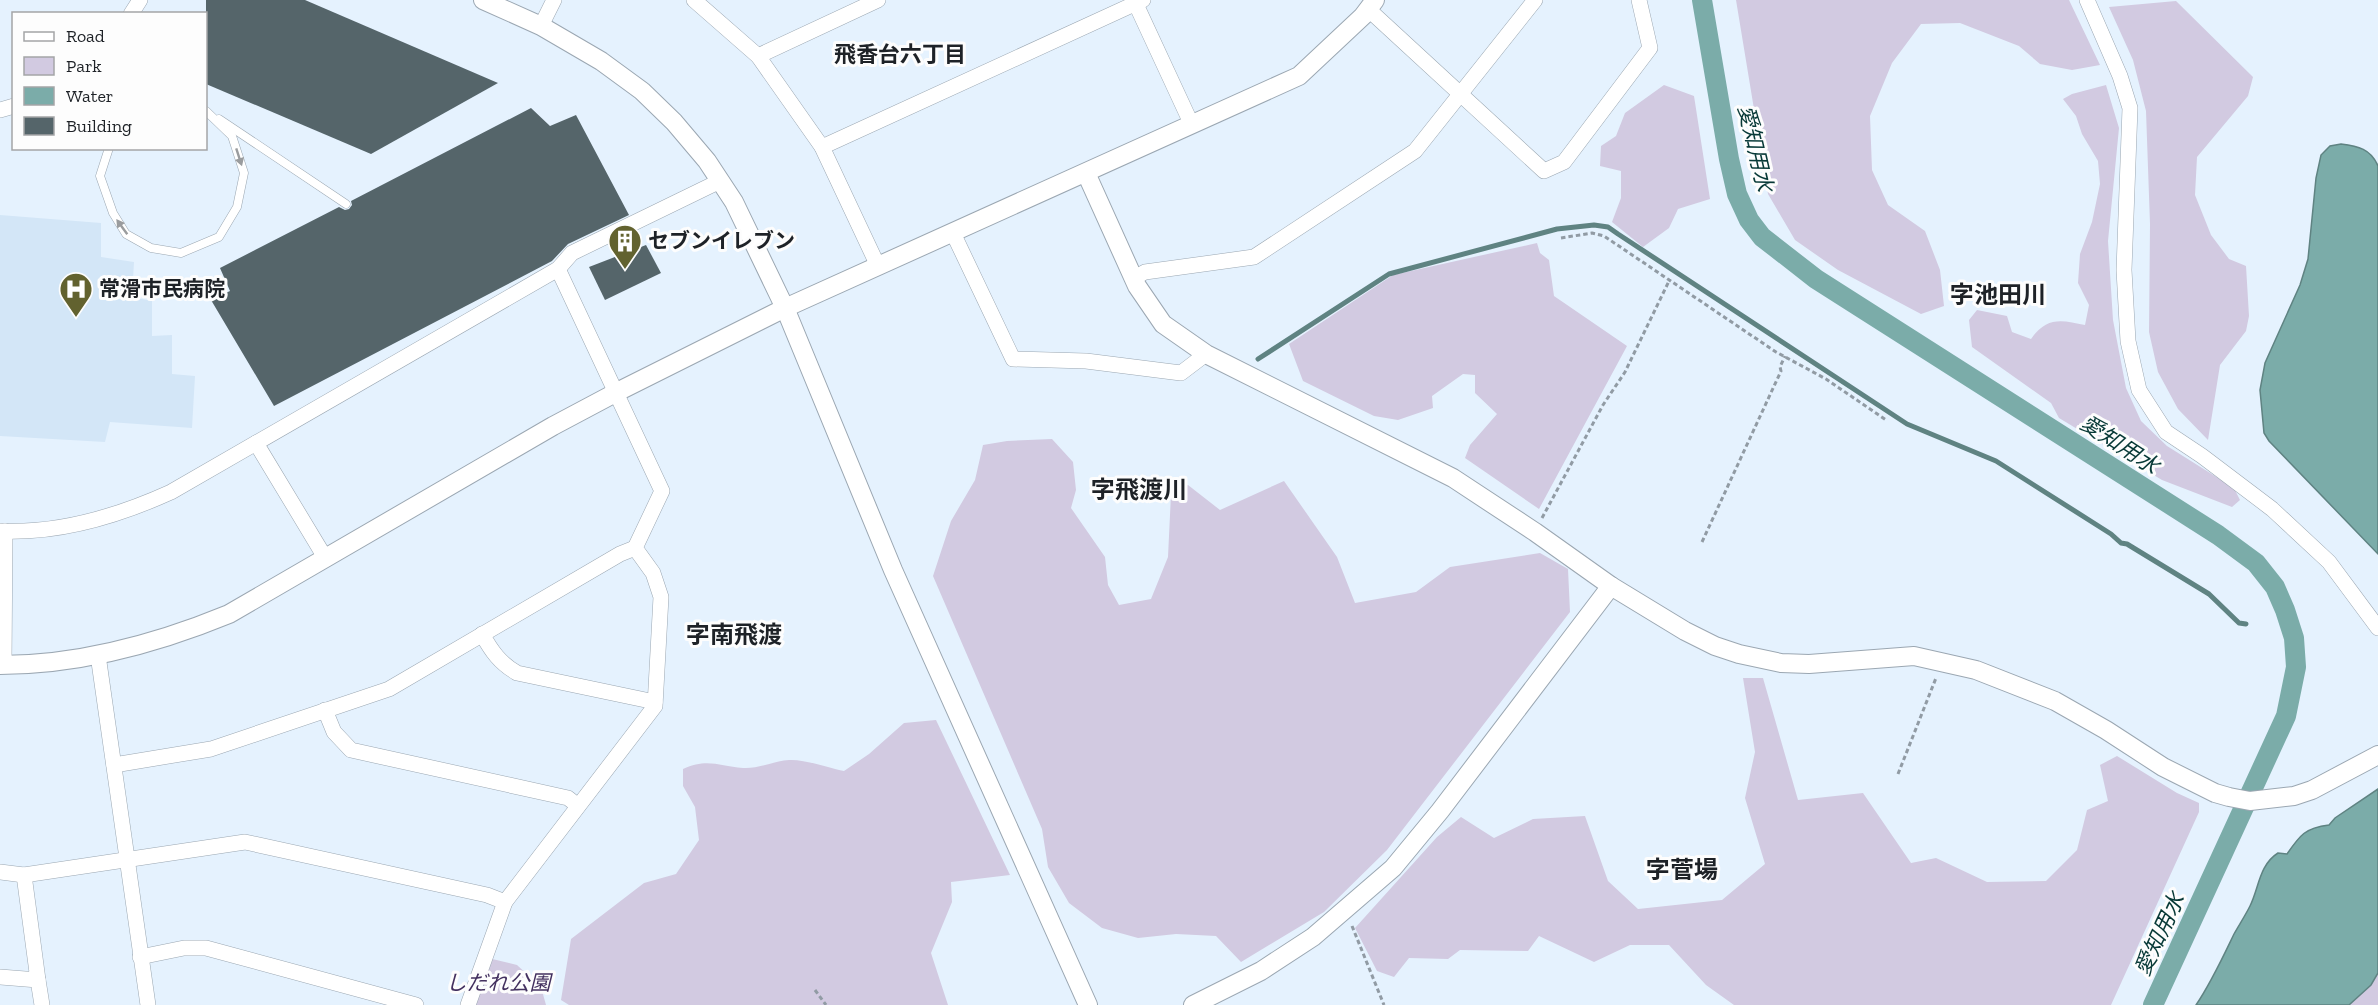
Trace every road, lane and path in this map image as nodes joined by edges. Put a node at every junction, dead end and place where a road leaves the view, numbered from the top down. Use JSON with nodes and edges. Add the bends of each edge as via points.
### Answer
{"nodes":[{"id":1,"x":483,"y":0,"type":"edge"},
{"id":2,"x":554,"y":0,"type":"edge"},
{"id":3,"x":694,"y":0,"type":"edge"},
{"id":4,"x":879,"y":0,"type":"edge"},
{"id":5,"x":1535,"y":0,"type":"edge"},
{"id":6,"x":1639,"y":0,"type":"edge"},
{"id":7,"x":2086,"y":0,"type":"edge"},
{"id":8,"x":1138,"y":1,"type":"edge"},
{"id":9,"x":1371,"y":4,"type":"edge"},
{"id":10,"x":541,"y":26,"type":"junction"},
{"id":11,"x":758,"y":56,"type":"junction"},
{"id":12,"x":1461,"y":94,"type":"junction"},
{"id":13,"x":207,"y":111,"type":"edge"},
{"id":14,"x":207,"y":111,"type":"edge"},
{"id":15,"x":1191,"y":123,"type":"junction"},
{"id":16,"x":822,"y":147,"type":"junction"},
{"id":17,"x":108,"y":150,"type":"edge"},
{"id":18,"x":1086,"y":174,"type":"junction"},
{"id":19,"x":720,"y":181,"type":"junction"},
{"id":20,"x":346,"y":204,"type":"dead end"},
{"id":21,"x":953,"y":232,"type":"junction"},
{"id":22,"x":1561,"y":238,"type":"dead end"},
{"id":23,"x":878,"y":266,"type":"junction"},
{"id":24,"x":558,"y":268,"type":"junction"},
{"id":25,"x":1134,"y":278,"type":"junction"},
{"id":26,"x":1670,"y":279,"type":"junction"},
{"id":27,"x":785,"y":308,"type":"junction"},
{"id":28,"x":1206,"y":354,"type":"junction"},
{"id":29,"x":1785,"y":356,"type":"junction"},
{"id":30,"x":617,"y":392,"type":"junction"},
{"id":31,"x":1886,"y":420,"type":"dead end"},
{"id":32,"x":256,"y":443,"type":"junction"},
{"id":33,"x":2,"y":531,"type":"edge"},
{"id":34,"x":1535,"y":532,"type":"junction"},
{"id":35,"x":1702,"y":542,"type":"dead end"},
{"id":36,"x":635,"y":548,"type":"junction"},
{"id":37,"x":326,"y":559,"type":"junction"},
{"id":38,"x":1611,"y":586,"type":"junction"},
{"id":39,"x":2378,"y":628,"type":"edge"},
{"id":40,"x":482,"y":634,"type":"junction"},
{"id":41,"x":98,"y":655,"type":"junction"},
{"id":42,"x":1943,"y":661,"type":"junction"},
{"id":43,"x":2,"y":665,"type":"edge"},
{"id":44,"x":655,"y":702,"type":"junction"},
{"id":45,"x":326,"y":710,"type":"junction"},
{"id":46,"x":2378,"y":755,"type":"edge"},
{"id":47,"x":114,"y":765,"type":"junction"},
{"id":48,"x":1898,"y":774,"type":"dead end"},
{"id":49,"x":578,"y":806,"type":"junction"},
{"id":50,"x":127,"y":861,"type":"junction"},
{"id":51,"x":0,"y":872,"type":"edge"},
{"id":52,"x":24,"y":875,"type":"junction"},
{"id":53,"x":505,"y":902,"type":"junction"},
{"id":54,"x":1341,"y":913,"type":"junction"},
{"id":55,"x":140,"y":957,"type":"junction"},
{"id":56,"x":0,"y":976,"type":"edge"},
{"id":57,"x":38,"y":980,"type":"junction"},
{"id":58,"x":815,"y":990,"type":"dead end"},
{"id":59,"x":42,"y":1005,"type":"edge"},
{"id":60,"x":148,"y":1005,"type":"edge"},
{"id":61,"x":416,"y":1005,"type":"edge"},
{"id":62,"x":468,"y":1005,"type":"edge"},
{"id":63,"x":826,"y":1005,"type":"edge"},
{"id":64,"x":1088,"y":1005,"type":"edge"},
{"id":65,"x":1193,"y":1005,"type":"edge"},
{"id":66,"x":1384,"y":1005,"type":"edge"}],
"edges":[{"from":1,"to":10,"type":"street"},
{"from":2,"to":10,"type":"street"},
{"from":3,"to":11,"type":"street"},
{"from":4,"to":11,"type":"street"},
{"from":5,"to":12,"type":"street"},
{"from":6,"to":12,"type":"street","via":[[1650,48],[1564,162],[1545,171]]},
{"from":7,"to":39,"type":"street","via":[[2130,108],[2124,270],[2128,341],[2139,390],[2166,432],[2272,508],[2329,562]]},
{"from":8,"to":15,"type":"street"},
{"from":8,"to":16,"type":"street"},
{"from":9,"to":12,"type":"street"},
{"from":9,"to":15,"type":"street","via":[[1299,76]]},
{"from":10,"to":19,"type":"street","via":[[601,61],[642,91],[674,122]]},
{"from":11,"to":16,"type":"street"},
{"from":12,"to":25,"type":"street","via":[[1415,151],[1254,257],[1145,272]]},
{"from":13,"to":17,"type":"lane","one_way":true,"via":[[232,136],[244,173],[237,207],[219,237],[180,253],[151,248],[126,234],[113,213],[100,176]]},
{"from":14,"to":20,"type":"lane"},
{"from":15,"to":18,"type":"street"},
{"from":16,"to":23,"type":"street"},
{"from":18,"to":21,"type":"street"},
{"from":18,"to":25,"type":"street"},
{"from":19,"to":24,"type":"street","via":[[572,253]]},
{"from":19,"to":27,"type":"street","via":[[735,202]]},
{"from":21,"to":23,"type":"street"},
{"from":21,"to":28,"type":"street","via":[[1013,359],[1086,361],[1181,374]]},
{"from":22,"to":26,"type":"path","via":[[1592,233],[1604,236]]},
{"from":23,"to":27,"type":"street"},
{"from":24,"to":30,"type":"street"},
{"from":24,"to":32,"type":"street"},
{"from":25,"to":28,"type":"street","via":[[1162,324]]},
{"from":26,"to":29,"type":"path"},
{"from":26,"to":34,"type":"path","via":[[1625,372]]},
{"from":27,"to":30,"type":"street"},
{"from":27,"to":64,"type":"street","via":[[893,570]]},
{"from":28,"to":34,"type":"street","via":[[1453,478]]},
{"from":29,"to":31,"type":"path"},
{"from":29,"to":35,"type":"path"},
{"from":30,"to":36,"type":"street","via":[[662,491]]},
{"from":30,"to":37,"type":"street"},
{"from":32,"to":33,"type":"street","via":[[138,507],[67,526]]},
{"from":32,"to":37,"type":"street"},
{"from":33,"to":43,"type":"street"},
{"from":34,"to":38,"type":"street"},
{"from":36,"to":40,"type":"street"},
{"from":36,"to":44,"type":"street","via":[[653,573],[661,597]]},
{"from":37,"to":41,"type":"street","via":[[230,614],[187,632]]},
{"from":38,"to":42,"type":"street","via":[[1715,646],[1757,659],[1809,664],[1914,656]]},
{"from":38,"to":54,"type":"street","via":[[1393,868]]},
{"from":40,"to":44,"type":"street","via":[[496,657],[518,673]]},
{"from":40,"to":45,"type":"street","via":[[389,689]]},
{"from":41,"to":43,"type":"street"},
{"from":41,"to":47,"type":"street"},
{"from":42,"to":46,"type":"street","via":[[2055,701],[2163,768],[2229,797],[2250,801],[2294,796]]},
{"from":42,"to":48,"type":"path"},
{"from":44,"to":49,"type":"street"},
{"from":45,"to":47,"type":"street","via":[[211,749]]},
{"from":45,"to":49,"type":"street","via":[[334,732],[351,750],[568,798]]},
{"from":47,"to":50,"type":"street"},
{"from":49,"to":53,"type":"street"},
{"from":50,"to":52,"type":"street"},
{"from":50,"to":53,"type":"street","via":[[245,842]]},
{"from":50,"to":55,"type":"street"},
{"from":51,"to":52,"type":"street"},
{"from":52,"to":57,"type":"street"},
{"from":53,"to":62,"type":"street"},
{"from":54,"to":65,"type":"street","via":[[1261,971]]},
{"from":54,"to":66,"type":"path","via":[[1351,924]]},
{"from":55,"to":60,"type":"street"},
{"from":55,"to":61,"type":"street","via":[[206,948]]},
{"from":56,"to":57,"type":"street"},
{"from":57,"to":59,"type":"street"},
{"from":58,"to":63,"type":"path"}]}
